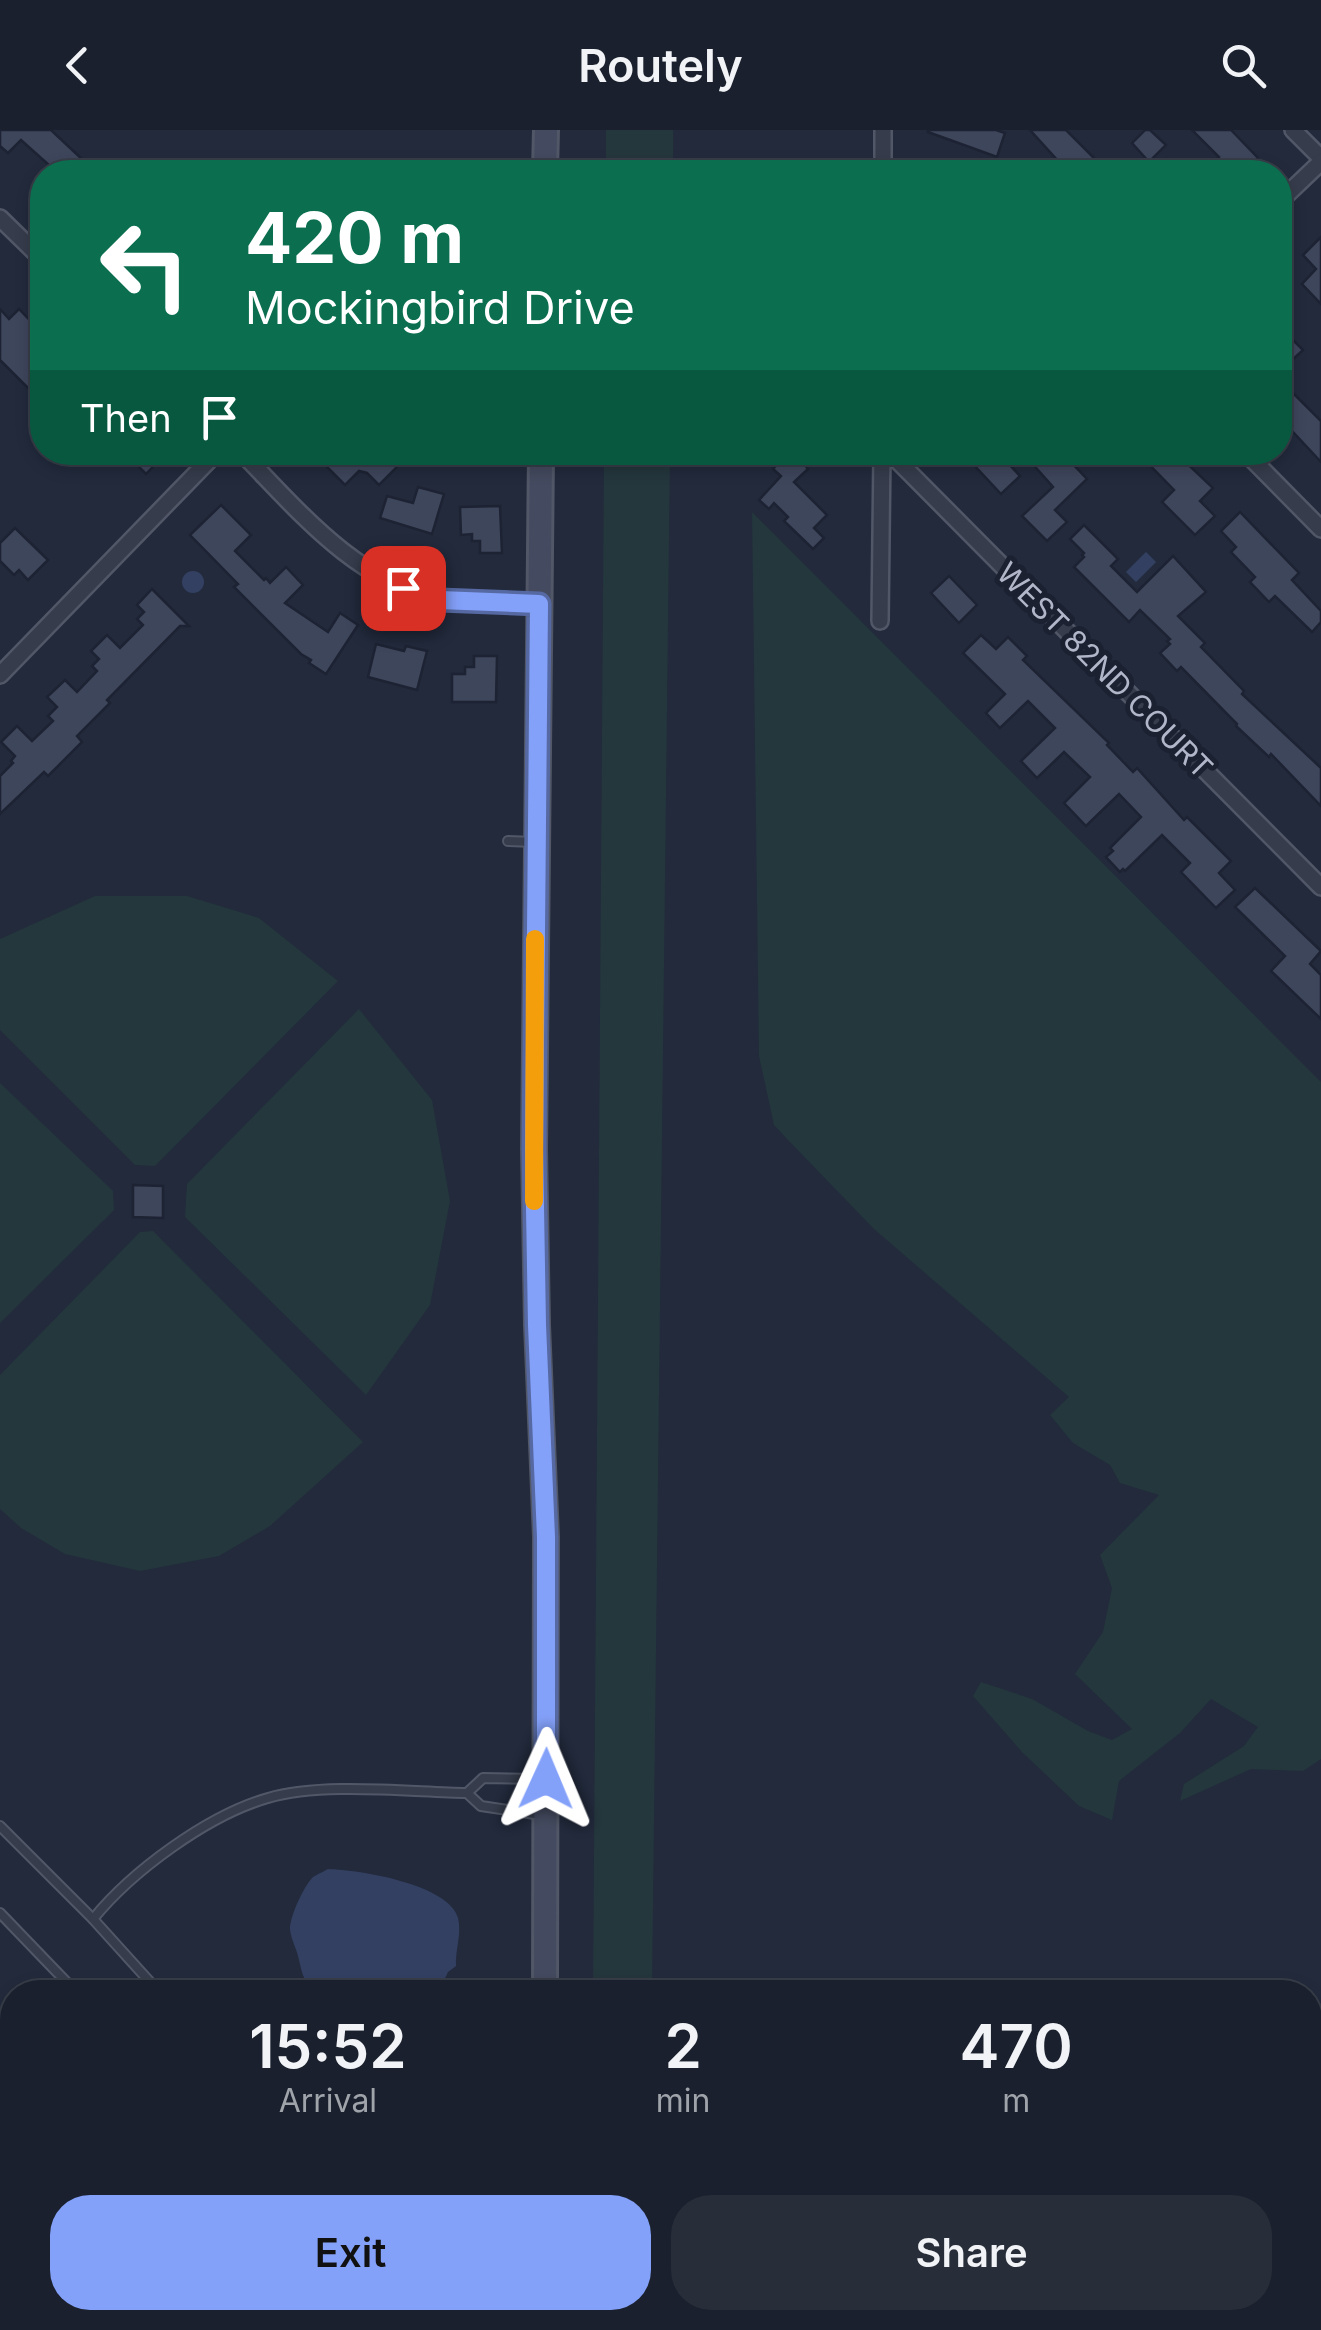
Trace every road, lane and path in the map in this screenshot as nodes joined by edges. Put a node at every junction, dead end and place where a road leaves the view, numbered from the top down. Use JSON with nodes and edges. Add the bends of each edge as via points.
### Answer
{"nodes":[{"id":1,"x":546,"y":130,"type":"edge"},
{"id":2,"x":883,"y":130,"type":"edge"},
{"id":3,"x":1293,"y":130,"type":"edge"},
{"id":4,"x":546,"y":160,"type":"edge"},
{"id":5,"x":883,"y":160,"type":"edge"},
{"id":6,"x":1321,"y":160,"type":"edge"},
{"id":7,"x":1292,"y":190,"type":"edge"},
{"id":8,"x":0,"y":218,"type":"edge"},
{"id":9,"x":30,"y":247,"type":"edge"},
{"id":10,"x":204,"y":465,"type":"edge"},
{"id":11,"x":254,"y":465,"type":"edge"},
{"id":12,"x":542,"y":465,"type":"edge"},
{"id":13,"x":886,"y":465,"type":"edge"},
{"id":14,"x":899,"y":465,"type":"edge"},
{"id":15,"x":1258,"y":465,"type":"edge"},
{"id":16,"x":1320,"y":525,"type":"edge"},
{"id":17,"x":539,"y":604,"type":"junction"},
{"id":18,"x":880,"y":622,"type":"dead end"},
{"id":19,"x":4,"y":663,"type":"edge"},
{"id":20,"x":508,"y":840,"type":"dead end"},
{"id":21,"x":536,"y":842,"type":"junction"},
{"id":22,"x":1321,"y":888,"type":"edge"},
{"id":23,"x":546,"y":1779,"type":"junction"},
{"id":24,"x":467,"y":1793,"type":"junction"},
{"id":25,"x":546,"y":1816,"type":"junction"},
{"id":26,"x":0,"y":1826,"type":"edge"},
{"id":27,"x":0,"y":1913,"type":"edge"},
{"id":28,"x":93,"y":1919,"type":"junction"},
{"id":29,"x":64,"y":1980,"type":"edge"},
{"id":30,"x":148,"y":1980,"type":"edge"},
{"id":31,"x":545,"y":1980,"type":"edge"}],
"edges":[{"from":1,"to":4,"type":"street"},
{"from":2,"to":5,"type":"street"},
{"from":3,"to":6,"type":"street"},
{"from":6,"to":7,"type":"street"},
{"from":8,"to":9,"type":"street"},
{"from":10,"to":19,"type":"street"},
{"from":11,"to":17,"type":"street","via":[[334,546],[403,588],[440,600]]},
{"from":12,"to":17,"type":"street"},
{"from":13,"to":18,"type":"street"},
{"from":14,"to":22,"type":"street","name":"WEST 82ND COURT"},
{"from":15,"to":16,"type":"street"},
{"from":17,"to":21,"type":"street"},
{"from":20,"to":21,"type":"lane"},
{"from":21,"to":23,"type":"street","via":[[534,1149]]},
{"from":23,"to":24,"type":"lane","via":[[483,1778]]},
{"from":23,"to":25,"type":"street"},
{"from":24,"to":25,"type":"lane","via":[[480,1806]]},
{"from":24,"to":28,"type":"lane","via":[[324,1789],[268,1798],[199,1828],[114,1894]]},
{"from":25,"to":31,"type":"street"},
{"from":26,"to":28,"type":"lane"},
{"from":27,"to":29,"type":"lane"},
{"from":28,"to":30,"type":"lane"}]}
